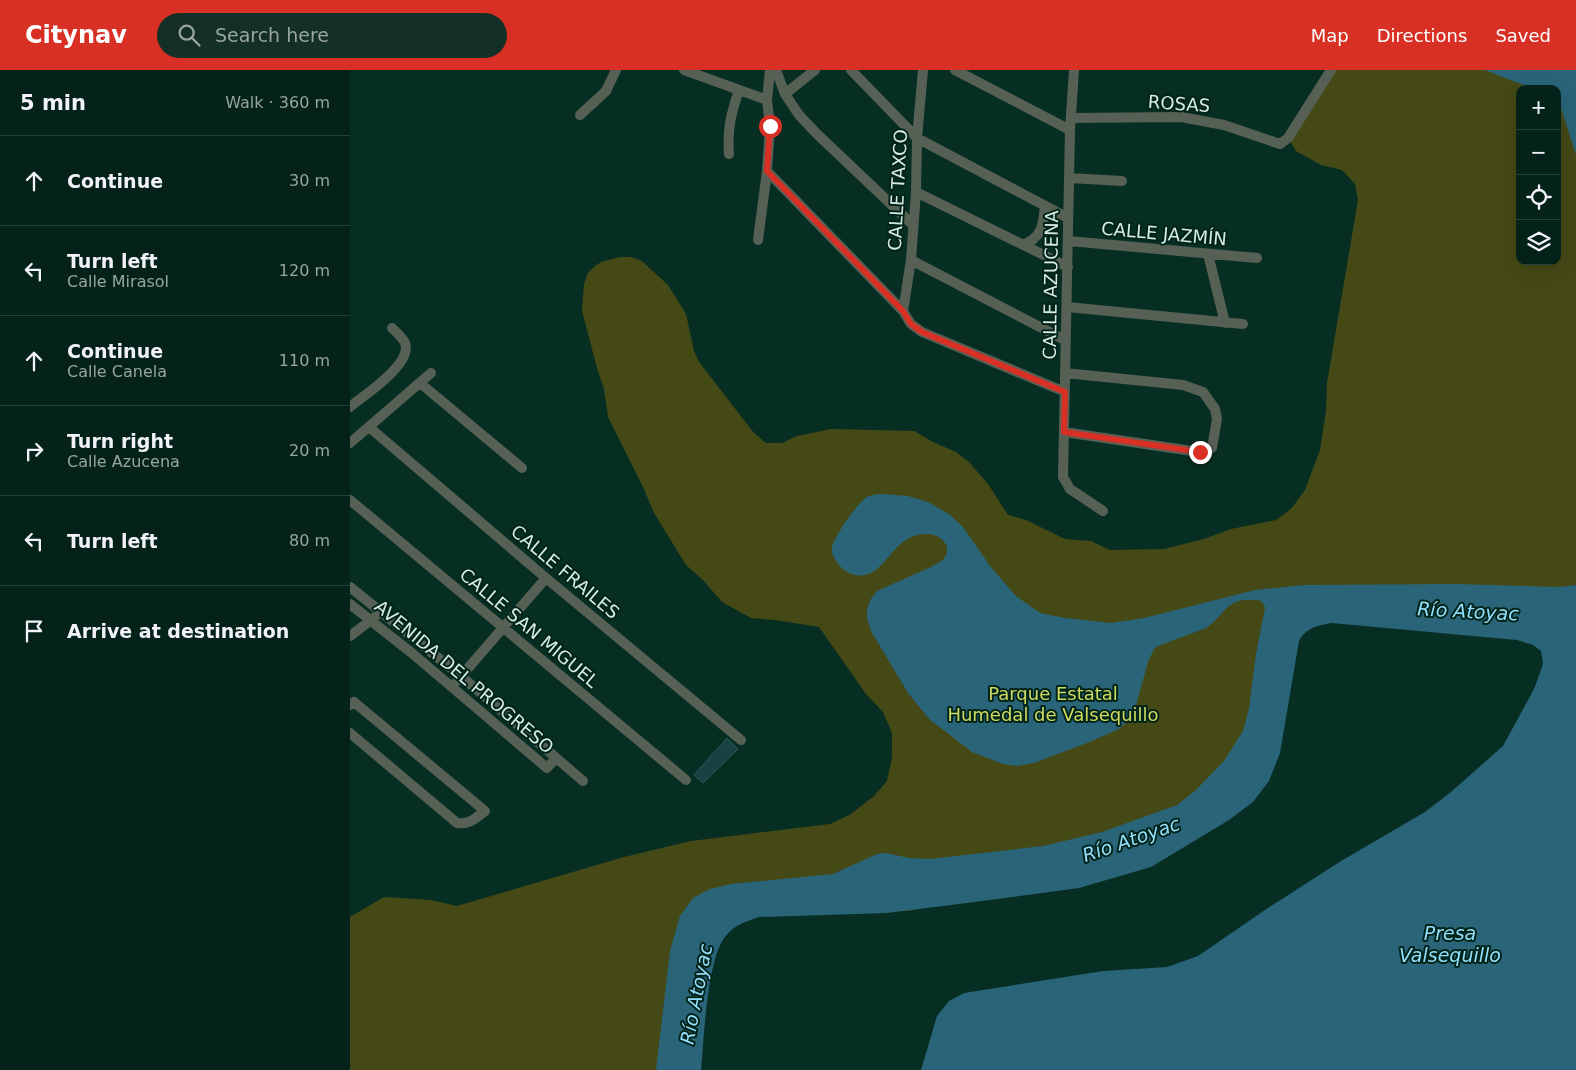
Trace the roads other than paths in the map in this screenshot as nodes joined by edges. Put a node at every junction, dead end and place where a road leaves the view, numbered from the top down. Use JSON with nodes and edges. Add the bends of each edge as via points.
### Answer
{"nodes":[{"id":1,"x":616,"y":70,"type":"edge"},
{"id":2,"x":684,"y":70,"type":"edge"},
{"id":3,"x":770,"y":70,"type":"edge"},
{"id":4,"x":776,"y":70,"type":"edge"},
{"id":5,"x":815,"y":70,"type":"edge"},
{"id":6,"x":852,"y":70,"type":"edge"},
{"id":7,"x":922,"y":70,"type":"edge"},
{"id":8,"x":955,"y":70,"type":"edge"},
{"id":9,"x":1074,"y":70,"type":"edge"},
{"id":10,"x":1331,"y":70,"type":"edge"},
{"id":11,"x":739,"y":90,"type":"junction"},
{"id":12,"x":785,"y":94,"type":"junction"},
{"id":13,"x":767,"y":100,"type":"junction"},
{"id":14,"x":580,"y":115,"type":"dead end"},
{"id":15,"x":1072,"y":118,"type":"junction"},
{"id":16,"x":1070,"y":130,"type":"junction"},
{"id":17,"x":917,"y":138,"type":"junction"},
{"id":18,"x":729,"y":154,"type":"dead end"},
{"id":19,"x":767,"y":171,"type":"junction"},
{"id":20,"x":1069,"y":178,"type":"junction"},
{"id":21,"x":1122,"y":181,"type":"dead end"},
{"id":22,"x":916,"y":192,"type":"junction"},
{"id":23,"x":1045,"y":206,"type":"junction"},
{"id":24,"x":1068,"y":218,"type":"junction"},
{"id":25,"x":913,"y":226,"type":"junction"},
{"id":26,"x":758,"y":240,"type":"dead end"},
{"id":27,"x":1069,"y":241,"type":"junction"},
{"id":28,"x":1024,"y":245,"type":"junction"},
{"id":29,"x":1208,"y":254,"type":"junction"},
{"id":30,"x":1257,"y":258,"type":"dead end"},
{"id":31,"x":910,"y":260,"type":"junction"},
{"id":32,"x":1068,"y":267,"type":"junction"},
{"id":33,"x":1067,"y":307,"type":"junction"},
{"id":34,"x":903,"y":311,"type":"junction"},
{"id":35,"x":1225,"y":323,"type":"junction"},
{"id":36,"x":1243,"y":324,"type":"dead end"},
{"id":37,"x":392,"y":328,"type":"dead end"},
{"id":38,"x":1065,"y":340,"type":"junction"},
{"id":39,"x":1065,"y":372,"type":"junction"},
{"id":40,"x":431,"y":374,"type":"dead end"},
{"id":41,"x":420,"y":382,"type":"junction"},
{"id":42,"x":1065,"y":392,"type":"junction"},
{"id":43,"x":350,"y":407,"type":"edge"},
{"id":44,"x":370,"y":427,"type":"junction"},
{"id":45,"x":1064,"y":432,"type":"junction"},
{"id":46,"x":350,"y":443,"type":"edge"},
{"id":47,"x":522,"y":468,"type":"dead end"},
{"id":48,"x":350,"y":500,"type":"edge"},
{"id":49,"x":1103,"y":510,"type":"dead end"},
{"id":50,"x":546,"y":578,"type":"junction"},
{"id":51,"x":350,"y":587,"type":"edge"},
{"id":52,"x":350,"y":604,"type":"edge"},
{"id":53,"x":382,"y":612,"type":"junction"},
{"id":54,"x":370,"y":621,"type":"junction"},
{"id":55,"x":502,"y":627,"type":"junction"},
{"id":56,"x":350,"y":636,"type":"edge"},
{"id":57,"x":462,"y":677,"type":"junction"},
{"id":58,"x":450,"y":686,"type":"junction"},
{"id":59,"x":350,"y":705,"type":"edge"},
{"id":60,"x":350,"y":733,"type":"edge"},
{"id":61,"x":741,"y":740,"type":"dead end"},
{"id":62,"x":556,"y":758,"type":"junction"},
{"id":63,"x":686,"y":780,"type":"dead end"},
{"id":64,"x":583,"y":781,"type":"dead end"}],
"edges":[{"from":1,"to":14,"type":"street","via":[[606,91]]},
{"from":2,"to":11,"type":"street"},
{"from":3,"to":13,"type":"street"},
{"from":4,"to":12,"type":"street"},
{"from":5,"to":12,"type":"street"},
{"from":6,"to":17,"type":"street"},
{"from":7,"to":17,"type":"street","name":"CALLE TAXCO"},
{"from":8,"to":16,"type":"street"},
{"from":9,"to":15,"type":"street","name":"CALLE AZUCENA"},
{"from":10,"to":15,"type":"street","name":"ROSAS","via":[[1288,138],[1280,144],[1224,125],[1181,117]]},
{"from":11,"to":13,"type":"street"},
{"from":11,"to":18,"type":"street","via":[[730,116]]},
{"from":12,"to":25,"type":"street","via":[[798,115]]},
{"from":13,"to":19,"type":"street","via":[[770,126]]},
{"from":15,"to":16,"type":"street","name":"CALLE AZUCENA"},
{"from":16,"to":20,"type":"street","name":"CALLE AZUCENA"},
{"from":17,"to":22,"type":"street","name":"CALLE TAXCO"},
{"from":17,"to":23,"type":"street"},
{"from":19,"to":26,"type":"street"},
{"from":19,"to":34,"type":"street"},
{"from":20,"to":21,"type":"street"},
{"from":20,"to":24,"type":"street","name":"CALLE AZUCENA"},
{"from":22,"to":25,"type":"street","name":"CALLE TAXCO"},
{"from":22,"to":28,"type":"street"},
{"from":23,"to":24,"type":"street"},
{"from":23,"to":28,"type":"street","via":[[1038,235]]},
{"from":24,"to":27,"type":"street","name":"CALLE AZUCENA"},
{"from":25,"to":31,"type":"street","name":"CALLE TAXCO"},
{"from":27,"to":29,"type":"street","name":"CALLE JAZMÍN"},
{"from":27,"to":32,"type":"street","name":"CALLE AZUCENA"},
{"from":28,"to":32,"type":"street"},
{"from":29,"to":30,"type":"street","name":"CALLE JAZMÍN"},
{"from":29,"to":35,"type":"street"},
{"from":31,"to":34,"type":"street","name":"CALLE TAXCO"},
{"from":31,"to":38,"type":"street"},
{"from":32,"to":33,"type":"street","name":"CALLE AZUCENA"},
{"from":33,"to":35,"type":"street"},
{"from":33,"to":38,"type":"street","name":"CALLE AZUCENA"},
{"from":34,"to":42,"type":"street","via":[[911,324],[922,332]]},
{"from":35,"to":36,"type":"street"},
{"from":37,"to":43,"type":"street","via":[[405,343],[406,354],[398,368]]},
{"from":38,"to":39,"type":"street","name":"CALLE AZUCENA"},
{"from":39,"to":42,"type":"street","name":"CALLE AZUCENA"},
{"from":39,"to":45,"type":"street","via":[[1183,385],[1203,392],[1215,409],[1217,419],[1212,448],[1200,452]]},
{"from":40,"to":41,"type":"street"},
{"from":41,"to":44,"type":"street"},
{"from":41,"to":47,"type":"street"},
{"from":42,"to":45,"type":"street","name":"CALLE AZUCENA"},
{"from":44,"to":46,"type":"street"},
{"from":44,"to":50,"type":"street","name":"CALLE FRAILES"},
{"from":45,"to":49,"type":"street","name":"CALLE AZUCENA","via":[[1065,483]]},
{"from":48,"to":55,"type":"street","name":"CALLE SAN MIGUEL"},
{"from":50,"to":55,"type":"street"},
{"from":50,"to":61,"type":"street","name":"CALLE FRAILES"},
{"from":51,"to":53,"type":"street","name":"AVENIDA DEL PROGRESO"},
{"from":52,"to":54,"type":"street","name":"AVENIDA DEL PROGRESO"},
{"from":53,"to":54,"type":"street"},
{"from":53,"to":57,"type":"street","name":"AVENIDA DEL PROGRESO"},
{"from":54,"to":56,"type":"street"},
{"from":54,"to":58,"type":"street","name":"AVENIDA DEL PROGRESO"},
{"from":55,"to":57,"type":"street"},
{"from":55,"to":63,"type":"street","name":"CALLE SAN MIGUEL"},
{"from":57,"to":58,"type":"street"},
{"from":57,"to":62,"type":"street","name":"AVENIDA DEL PROGRESO"},
{"from":58,"to":62,"type":"street","name":"AVENIDA DEL PROGRESO","via":[[547,768]]},
{"from":59,"to":60,"type":"street","via":[[354,702],[485,811],[469,822],[457,823]]},
{"from":62,"to":64,"type":"street","name":"AVENIDA DEL PROGRESO"}]}
